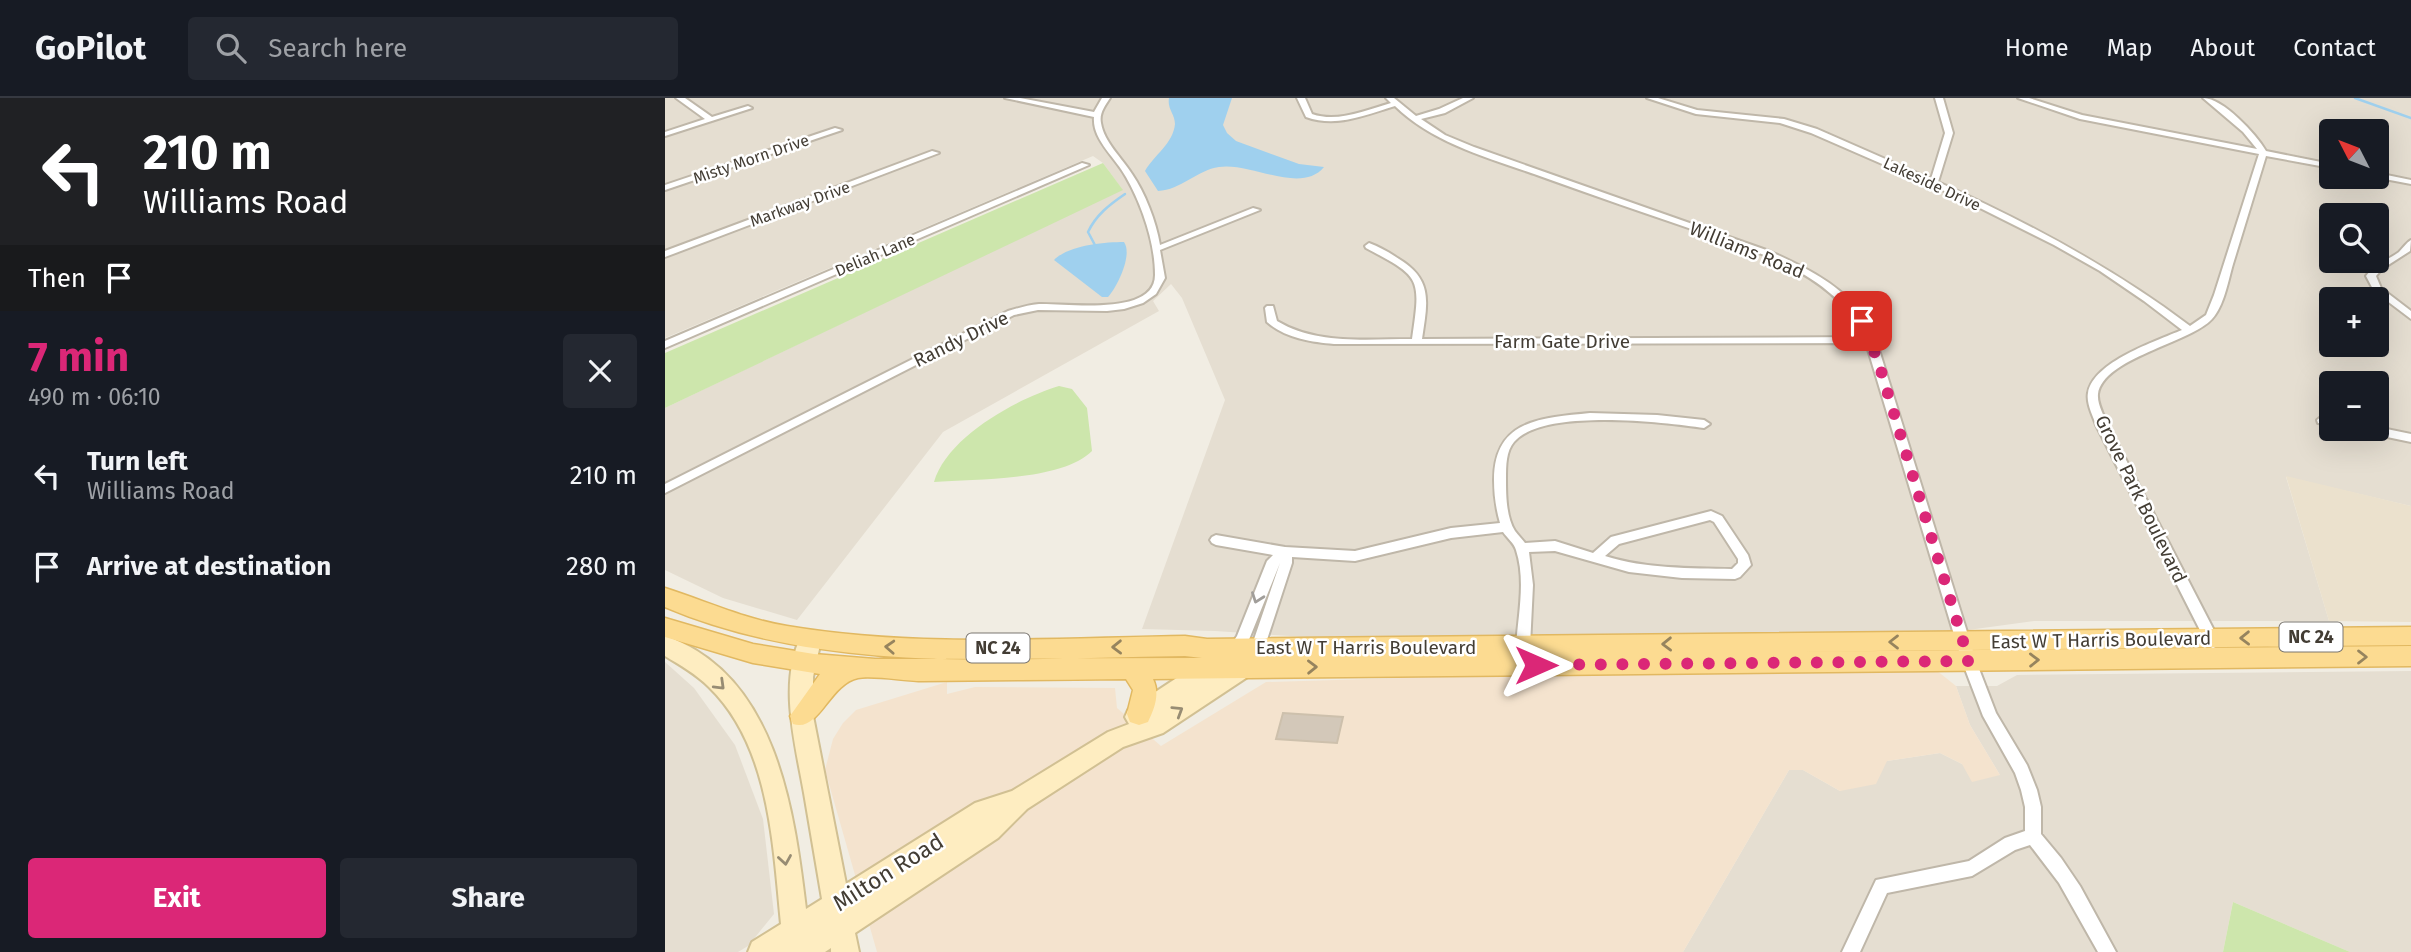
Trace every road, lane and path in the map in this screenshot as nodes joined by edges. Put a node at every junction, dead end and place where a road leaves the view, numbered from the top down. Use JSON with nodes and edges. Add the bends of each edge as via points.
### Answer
{"nodes":[{"id":1,"x":680,"y":98,"type":"edge"},
{"id":2,"x":1009,"y":98,"type":"edge"},
{"id":3,"x":1106,"y":98,"type":"edge"},
{"id":4,"x":1301,"y":98,"type":"edge"},
{"id":5,"x":1469,"y":98,"type":"edge"},
{"id":6,"x":1651,"y":98,"type":"edge"},
{"id":7,"x":1939,"y":98,"type":"edge"},
{"id":8,"x":2022,"y":98,"type":"edge"},
{"id":9,"x":2207,"y":98,"type":"edge"},
{"id":10,"x":1393,"y":101,"type":"edge"},
{"id":11,"x":748,"y":108,"type":"dead end"},
{"id":12,"x":1097,"y":115,"type":"junction"},
{"id":13,"x":1414,"y":119,"type":"junction"},
{"id":14,"x":711,"y":120,"type":"junction"},
{"id":15,"x":838,"y":130,"type":"dead end"},
{"id":16,"x":665,"y":134,"type":"edge"},
{"id":17,"x":935,"y":153,"type":"dead end"},
{"id":18,"x":2263,"y":153,"type":"junction"},
{"id":19,"x":2319,"y":164,"type":"edge"},
{"id":20,"x":1085,"y":165,"type":"dead end"},
{"id":21,"x":2389,"y":177,"type":"edge"},
{"id":22,"x":2411,"y":182,"type":"edge"},
{"id":23,"x":1933,"y":184,"type":"junction"},
{"id":24,"x":665,"y":188,"type":"edge"},
{"id":25,"x":1256,"y":210,"type":"dead end"},
{"id":26,"x":2411,"y":243,"type":"edge"},
{"id":27,"x":1369,"y":247,"type":"dead end"},
{"id":28,"x":1156,"y":248,"type":"junction"},
{"id":29,"x":665,"y":254,"type":"edge"},
{"id":30,"x":1270,"y":308,"type":"dead end"},
{"id":31,"x":2411,"y":316,"type":"edge"},
{"id":32,"x":2190,"y":331,"type":"junction"},
{"id":33,"x":1871,"y":340,"type":"junction"},
{"id":34,"x":1417,"y":342,"type":"junction"},
{"id":35,"x":665,"y":345,"type":"edge"},
{"id":36,"x":1704,"y":424,"type":"dead end"},
{"id":37,"x":2389,"y":433,"type":"edge"},
{"id":38,"x":2411,"y":438,"type":"edge"},
{"id":39,"x":665,"y":489,"type":"edge"},
{"id":40,"x":1507,"y":527,"type":"junction"},
{"id":41,"x":1216,"y":540,"type":"dead end"},
{"id":42,"x":1522,"y":548,"type":"junction"},
{"id":43,"x":1285,"y":552,"type":"junction"},
{"id":44,"x":1595,"y":558,"type":"junction"},
{"id":45,"x":665,"y":597,"type":"edge"},
{"id":46,"x":665,"y":627,"type":"edge"},
{"id":47,"x":2411,"y":636,"type":"edge"},
{"id":48,"x":665,"y":645,"type":"edge"},
{"id":49,"x":1523,"y":646,"type":"junction"},
{"id":50,"x":2216,"y":648,"type":"junction"},
{"id":51,"x":1966,"y":651,"type":"junction"},
{"id":52,"x":808,"y":652,"type":"junction"},
{"id":53,"x":1246,"y":655,"type":"junction"},
{"id":54,"x":2411,"y":656,"type":"edge"},
{"id":55,"x":1209,"y":668,"type":"junction"},
{"id":56,"x":855,"y":669,"type":"junction"},
{"id":57,"x":1132,"y":669,"type":"junction"},
{"id":58,"x":1139,"y":714,"type":"junction"},
{"id":59,"x":802,"y":716,"type":"junction"},
{"id":60,"x":1116,"y":738,"type":"junction"},
{"id":61,"x":2033,"y":837,"type":"junction"},
{"id":62,"x":840,"y":928,"type":"edge"},
{"id":63,"x":798,"y":945,"type":"edge"},
{"id":64,"x":762,"y":952,"type":"edge"},
{"id":65,"x":1851,"y":952,"type":"edge"},
{"id":66,"x":2107,"y":952,"type":"edge"}],
"edges":[{"from":1,"to":14,"type":"street"},
{"from":2,"to":12,"type":"street"},
{"from":3,"to":12,"type":"street"},
{"from":4,"to":10,"type":"street","via":[[1309,115],[1319,119],[1345,117]]},
{"from":5,"to":13,"type":"street"},
{"from":6,"to":23,"type":"street","name":"Lakeside Drive","via":[[1709,115],[1798,125]]},
{"from":7,"to":23,"type":"street","via":[[1949,133]]},
{"from":8,"to":18,"type":"street","via":[[2080,117]]},
{"from":9,"to":18,"type":"street"},
{"from":10,"to":13,"type":"street","name":"Williams Road"},
{"from":11,"to":14,"type":"street"},
{"from":12,"to":28,"type":"street","name":"Randy Drive","via":[[1101,134],[1138,194]]},
{"from":13,"to":33,"type":"street","name":"Williams Road","via":[[1459,144],[1794,266],[1847,303]]},
{"from":14,"to":16,"type":"street"},
{"from":15,"to":24,"type":"street","name":"Misty Morn Drive"},
{"from":17,"to":29,"type":"street","name":"Markway Drive"},
{"from":18,"to":19,"type":"street"},
{"from":18,"to":32,"type":"street","name":"Grove Park Boulevard","via":[[2219,295],[2210,316]]},
{"from":20,"to":35,"type":"street","name":"Deliah Lane"},
{"from":21,"to":22,"type":"street"},
{"from":23,"to":32,"type":"street","name":"Lakeside Drive","via":[[2061,245]]},
{"from":25,"to":28,"type":"street"},
{"from":26,"to":31,"type":"street","via":[[2403,255],[2371,276],[2377,289]]},
{"from":27,"to":34,"type":"street","via":[[1405,266],[1419,280],[1423,292]]},
{"from":28,"to":39,"type":"street","name":"Randy Drive","via":[[1159,281],[1141,299],[1107,309],[1040,307],[1011,313]]},
{"from":30,"to":34,"type":"street","name":"Farm Gate Drive","via":[[1272,322],[1303,337]]},
{"from":32,"to":50,"type":"street","name":"Grove Park Boulevard","via":[[2114,365],[2093,394],[2102,425]]},
{"from":33,"to":34,"type":"street","name":"Farm Gate Drive"},
{"from":33,"to":51,"type":"street","name":"Williams Road"},
{"from":36,"to":40,"type":"street","via":[[1664,418],[1598,418],[1531,425],[1510,440],[1501,457]]},
{"from":37,"to":38,"type":"street"},
{"from":40,"to":42,"type":"street"},
{"from":40,"to":43,"type":"street","via":[[1451,533],[1355,556]]},
{"from":41,"to":43,"type":"street"},
{"from":42,"to":44,"type":"street","via":[[1555,546]]},
{"from":42,"to":49,"type":"street"},
{"from":43,"to":53,"type":"street","via":[[1286,563],[1266,617]]},
{"from":43,"to":53,"type":"street","one_way":true,"via":[[1273,561],[1243,638]]},
{"from":44,"to":44,"type":"street","via":[[1621,566],[1735,575],[1745,562],[1711,515],[1615,540]]},
{"from":45,"to":52,"type":"main road","name":"East W T Harris Boulevard","number":"NC 24"},
{"from":46,"to":52,"type":"main road","name":"East W T Harris Boulevard","number":"NC 24","via":[[717,645]]},
{"from":47,"to":50,"type":"main road","name":"East W T Harris Boulevard","number":"NC 24","one_way":true},
{"from":48,"to":63,"type":"main road","one_way":true,"via":[[717,681],[750,723],[758,741],[775,792]]},
{"from":51,"to":49,"type":"main road","name":"East W T Harris Boulevard","number":"NC 24","one_way":true},
{"from":49,"to":53,"type":"main road","name":"East W T Harris Boulevard","number":"NC 24"},
{"from":50,"to":51,"type":"main road","name":"East W T Harris Boulevard","number":"NC 24"},
{"from":50,"to":54,"type":"main road","name":"East W T Harris Boulevard","number":"NC 24","one_way":true},
{"from":53,"to":51,"type":"main road","name":"East W T Harris Boulevard","number":"NC 24","one_way":true},
{"from":51,"to":61,"type":"street","name":"Williams Road","via":[[1990,716],[2022,770],[2033,807]]},
{"from":53,"to":52,"type":"main road","name":"East W T Harris Boulevard","number":"NC 24","one_way":true,"via":[[1185,646],[892,647]]},
{"from":52,"to":56,"type":"main road","name":"East W T Harris Boulevard","number":"NC 24"},
{"from":52,"to":59,"type":"main road","via":[[802,677]]},
{"from":53,"to":55,"type":"main road","name":"East W T Harris Boulevard","number":"NC 24"},
{"from":60,"to":53,"type":"main road","name":"Milton Road","one_way":true,"via":[[1155,726]]},
{"from":55,"to":57,"type":"main road","name":"East W T Harris Boulevard","number":"NC 24"},
{"from":55,"to":58,"type":"main road","name":"Milton Road"},
{"from":56,"to":57,"type":"main road","name":"East W T Harris Boulevard","number":"NC 24"},
{"from":56,"to":59,"type":"main road","via":[[828,682]]},
{"from":57,"to":58,"type":"main road","via":[[1146,687]]},
{"from":58,"to":60,"type":"main road","name":"Milton Road"},
{"from":59,"to":62,"type":"main road"},
{"from":60,"to":62,"type":"main road","name":"Milton Road","via":[[1018,801],[984,811]]},
{"from":61,"to":65,"type":"street","via":[[2011,843],[1972,868],[1882,886]]},
{"from":61,"to":66,"type":"street","via":[[2060,869]]},
{"from":62,"to":63,"type":"main road","name":"Milton Road"},
{"from":63,"to":64,"type":"main road","name":"Milton Road"}]}
